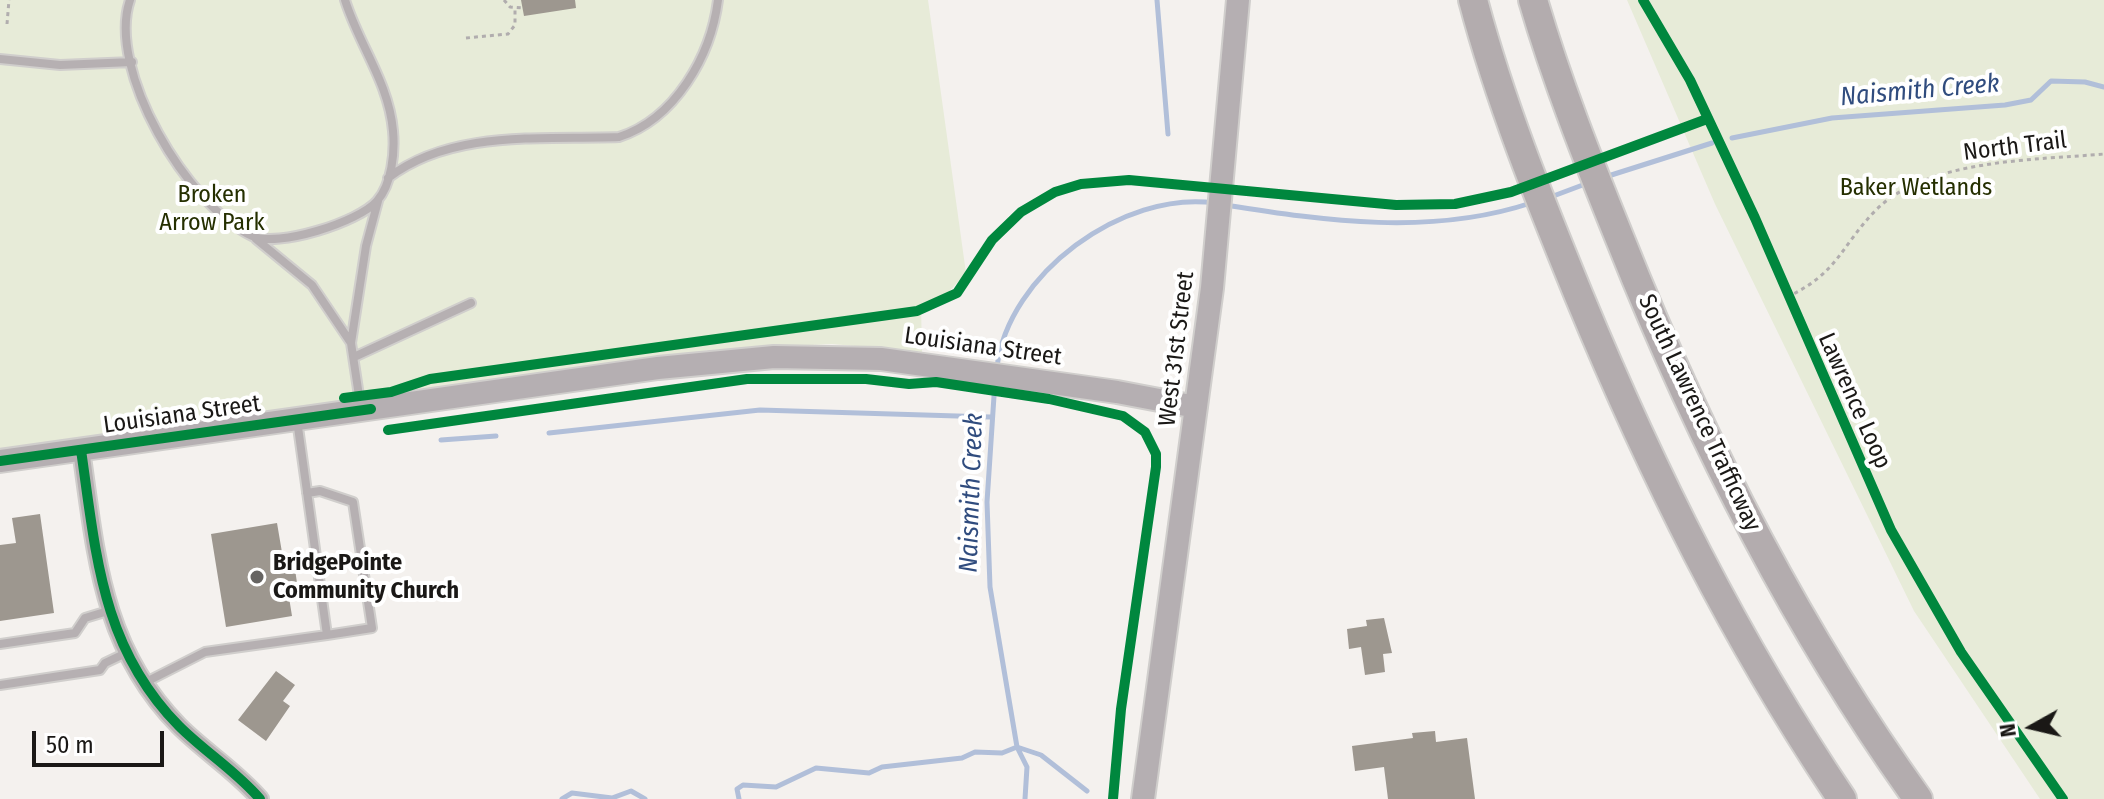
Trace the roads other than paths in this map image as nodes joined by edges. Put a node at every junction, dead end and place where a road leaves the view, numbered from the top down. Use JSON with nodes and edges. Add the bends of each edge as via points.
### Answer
{"nodes":[{"id":1,"x":130,"y":0,"type":"edge"},
{"id":2,"x":345,"y":0,"type":"edge"},
{"id":3,"x":718,"y":0,"type":"edge"},
{"id":4,"x":1238,"y":0,"type":"edge"},
{"id":5,"x":1473,"y":0,"type":"edge"},
{"id":6,"x":1533,"y":0,"type":"edge"},
{"id":7,"x":0,"y":59,"type":"edge"},
{"id":8,"x":132,"y":62,"type":"junction"},
{"id":9,"x":388,"y":179,"type":"junction"},
{"id":10,"x":378,"y":201,"type":"junction"},
{"id":11,"x":252,"y":237,"type":"junction"},
{"id":12,"x":471,"y":303,"type":"dead end"},
{"id":13,"x":351,"y":343,"type":"junction"},
{"id":14,"x":354,"y":357,"type":"junction"},
{"id":15,"x":1196,"y":407,"type":"junction"},
{"id":16,"x":361,"y":410,"type":"junction"},
{"id":17,"x":297,"y":419,"type":"junction"},
{"id":18,"x":81,"y":450,"type":"junction"},
{"id":19,"x":0,"y":461,"type":"edge"},
{"id":20,"x":307,"y":493,"type":"junction"},
{"id":21,"x":108,"y":611,"type":"junction"},
{"id":22,"x":327,"y":635,"type":"junction"},
{"id":23,"x":0,"y":644,"type":"edge"},
{"id":24,"x":126,"y":653,"type":"junction"},
{"id":25,"x":144,"y":683,"type":"junction"},
{"id":26,"x":0,"y":685,"type":"edge"},
{"id":27,"x":260,"y":799,"type":"edge"},
{"id":28,"x":1143,"y":799,"type":"edge"},
{"id":29,"x":1842,"y":799,"type":"edge"},
{"id":30,"x":1918,"y":799,"type":"edge"}],
"edges":[{"from":1,"to":8,"type":"lane","via":[[125,28]]},
{"from":2,"to":9,"type":"lane","via":[[389,103],[393,157]]},
{"from":3,"to":9,"type":"lane","via":[[709,36],[686,81],[668,108],[635,132],[455,145],[405,165]]},
{"from":4,"to":15,"type":"main road","name":"West 31st Street"},
{"from":5,"to":29,"type":"highway","via":[[1515,140],[1649,461],[1713,590]]},
{"from":6,"to":30,"type":"highway","name":"South Lawrence Trafficway","via":[[1576,129],[1694,410],[1842,688]]},
{"from":7,"to":8,"type":"lane","via":[[60,65]]},
{"from":8,"to":11,"type":"lane","via":[[169,153],[213,207]]},
{"from":9,"to":10,"type":"lane"},
{"from":10,"to":11,"type":"lane","via":[[305,234]]},
{"from":10,"to":13,"type":"lane"},
{"from":11,"to":13,"type":"lane","via":[[312,285]]},
{"from":12,"to":14,"type":"lane"},
{"from":13,"to":14,"type":"lane"},
{"from":14,"to":16,"type":"lane"},
{"from":15,"to":16,"type":"main road","name":"Louisiana Street","via":[[848,357],[732,359]]},
{"from":15,"to":28,"type":"main road","name":"West 31st Street"},
{"from":16,"to":17,"type":"main road","name":"Louisiana Street"},
{"from":17,"to":18,"type":"main road","name":"Louisiana Street"},
{"from":17,"to":20,"type":"lane"},
{"from":18,"to":19,"type":"main road","name":"Louisiana Street"},
{"from":18,"to":21,"type":"street"},
{"from":20,"to":22,"type":"lane"},
{"from":20,"to":22,"type":"lane","via":[[320,491],[353,502],[372,628]]},
{"from":21,"to":23,"type":"lane","via":[[85,618],[75,633]]},
{"from":21,"to":24,"type":"street"},
{"from":22,"to":25,"type":"lane","via":[[205,652]]},
{"from":24,"to":25,"type":"street"},
{"from":24,"to":26,"type":"lane","via":[[100,670]]},
{"from":25,"to":27,"type":"street","via":[[180,727]]}]}
